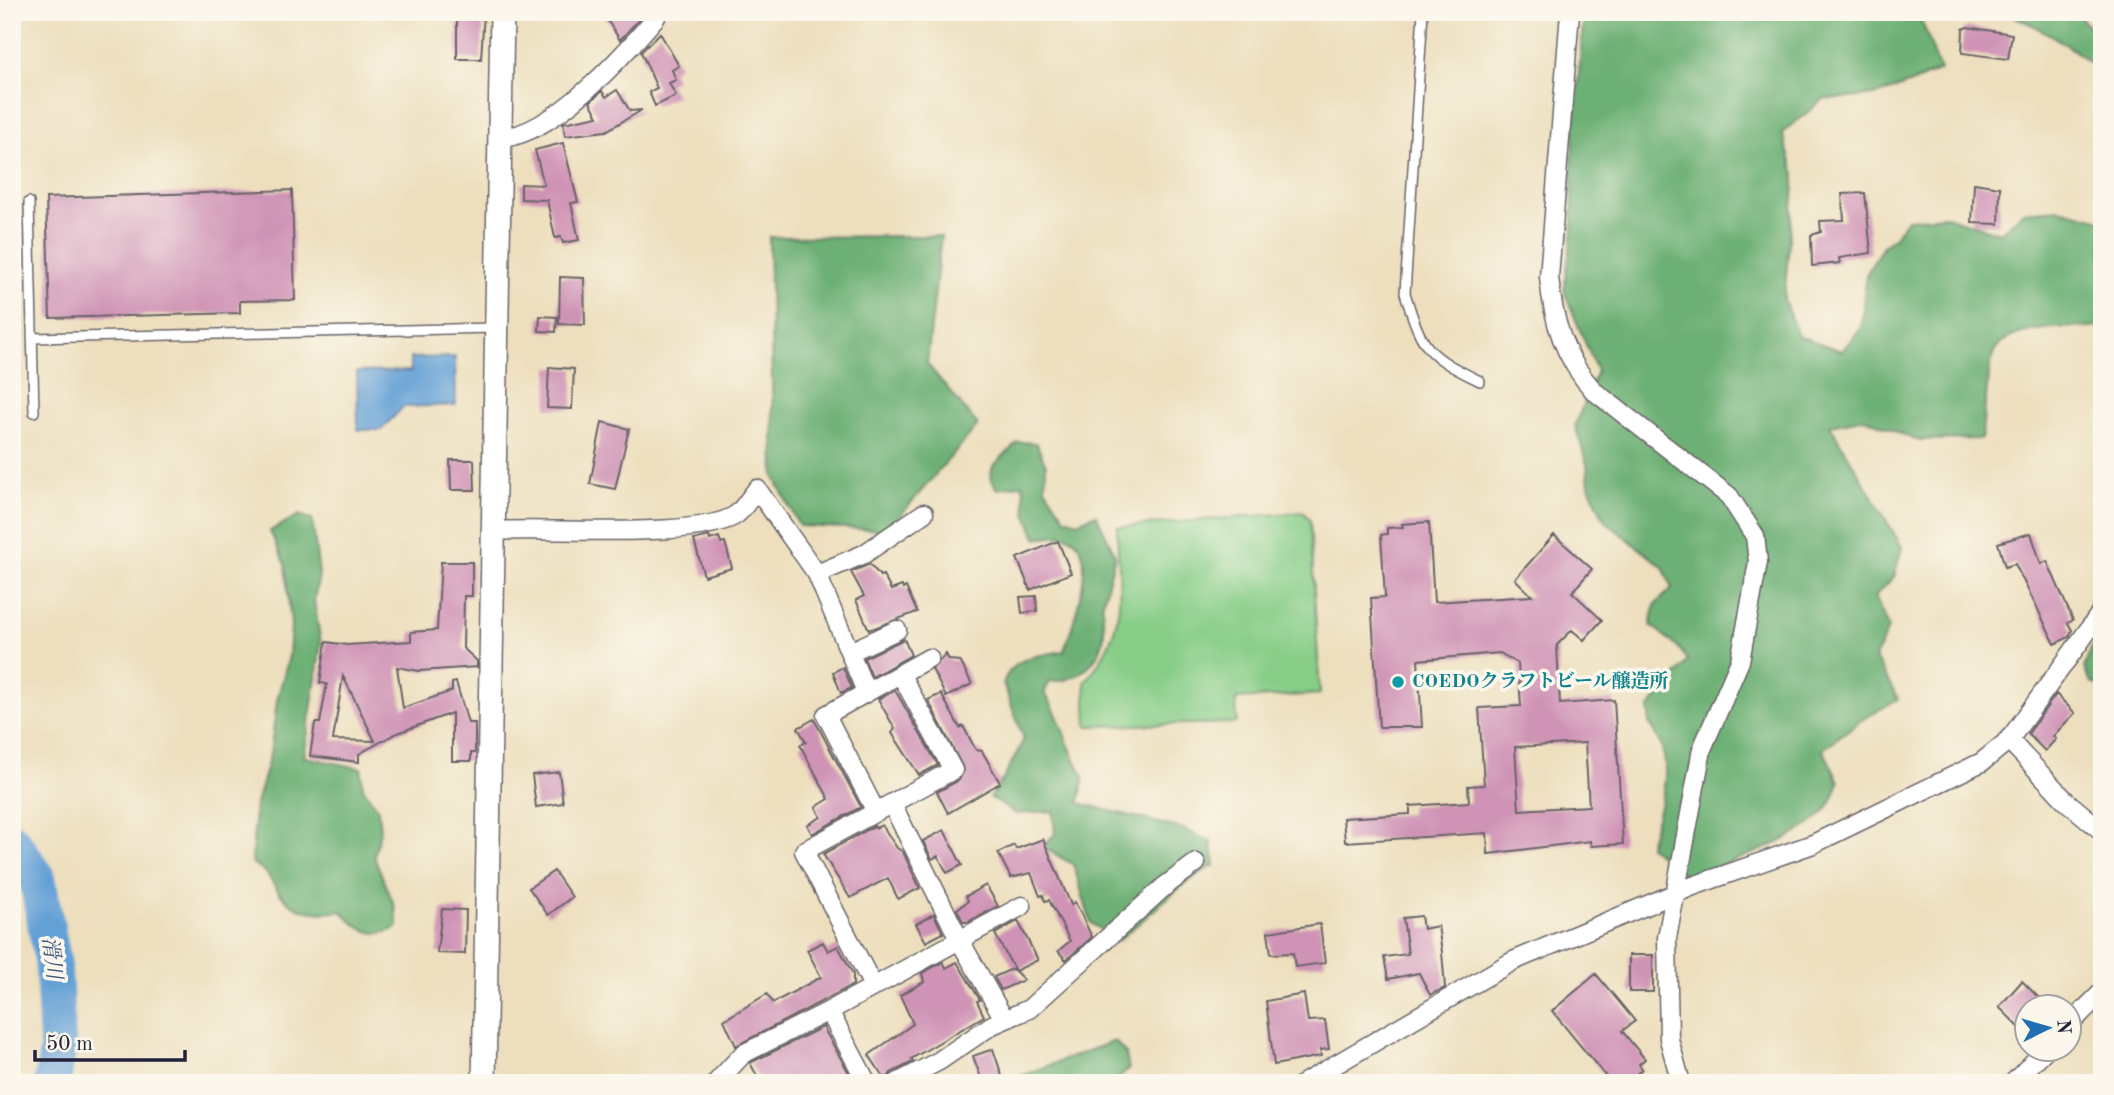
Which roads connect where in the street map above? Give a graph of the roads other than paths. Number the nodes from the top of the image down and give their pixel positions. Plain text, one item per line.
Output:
1 (502, 12) edge
2 (1423, 12) edge
3 (1570, 12) edge
4 (656, 17) dead end
5 (500, 138) junction
6 (29, 202) dead end
7 (497, 328) junction
8 (32, 338) junction
9 (1480, 381) dead end
10 (34, 412) dead end
11 (924, 513) dead end
12 (494, 531) junction
13 (817, 574) junction
14 (2102, 611) edge
15 (897, 630) dead end
16 (850, 652) junction
17 (929, 658) dead end
18 (901, 675) junction
19 (866, 692) junction
20 (2009, 740) junction
21 (884, 808) junction
22 (2102, 831) edge
23 (1196, 863) dead end
24 (1675, 894) junction
25 (1022, 906) dead end
26 (959, 939) junction
27 (873, 986) junction
28 (2102, 992) edge
29 (829, 1011) junction
30 (2082, 1012) edge
31 (1004, 1019) junction
32 (2031, 1064) edge
33 (484, 1083) edge
34 (716, 1083) edge
35 (867, 1083) edge
36 (897, 1083) edge
37 (1304, 1083) edge
38 (1681, 1083) edge
39 (2013, 1083) edge

1 - 5 street
2 - 9 lane
3 - 24 street
4 - 5 street
5 - 7 street
6 - 8 lane
7 - 8 lane
7 - 12 street
8 - 10 lane
11 - 13 street
12 - 13 street
12 - 33 street
13 - 16 street
14 - 20 street
15 - 16 street
16 - 19 street
17 - 18 street
18 - 19 street
18 - 21 street
19 - 21 street
20 - 22 street
20 - 24 street
21 - 26 street
21 - 27 street
23 - 31 street
24 - 37 street
24 - 38 street
25 - 26 street
26 - 27 street
26 - 31 street
27 - 29 street
28 - 30 street
29 - 34 street
29 - 35 street
31 - 36 street
32 - 39 street

